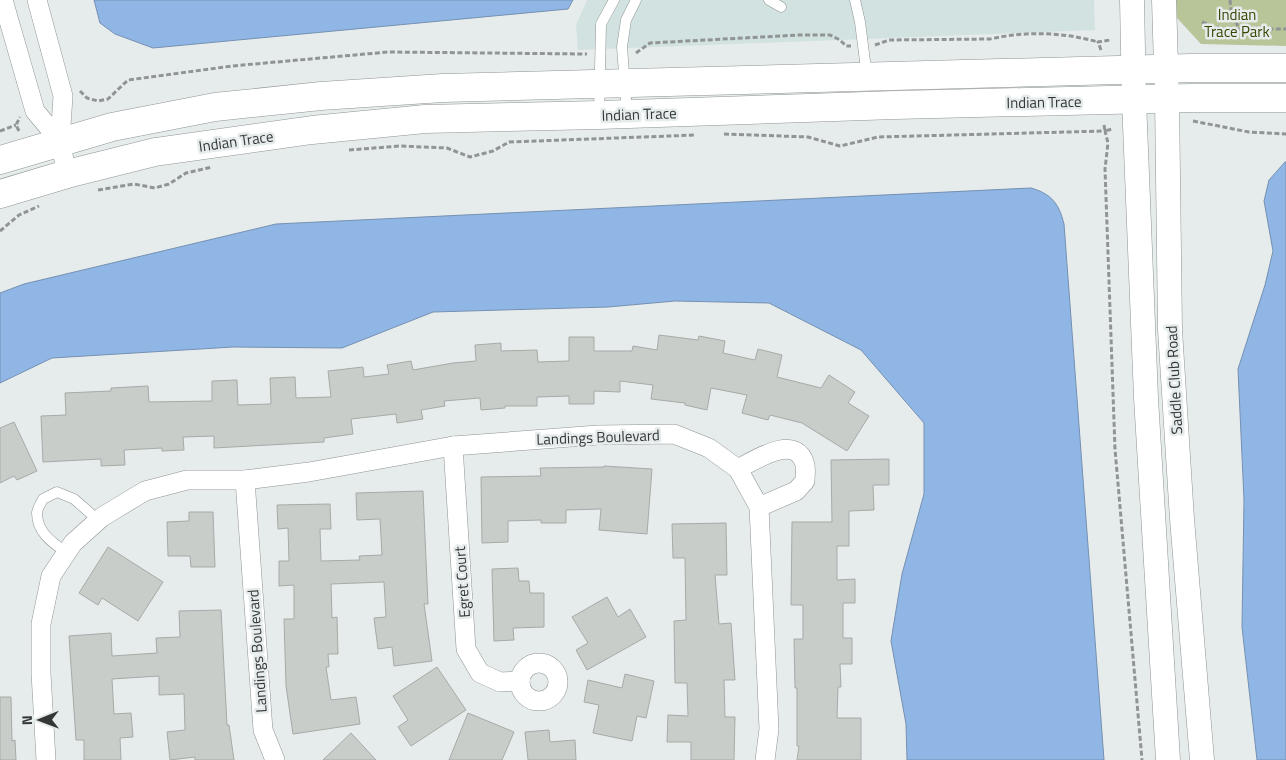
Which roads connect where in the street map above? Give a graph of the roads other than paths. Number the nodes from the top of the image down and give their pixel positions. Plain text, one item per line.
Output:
1 (3, 0) edge
2 (37, 0) edge
3 (614, 0) edge
4 (636, 0) edge
5 (769, 0) edge
6 (855, 0) edge
7 (1132, 0) edge
8 (1164, 0) edge
9 (781, 7) dead end
10 (1286, 68) edge
11 (1166, 69) junction
12 (1134, 70) junction
13 (867, 78) junction
14 (612, 84) junction
15 (1286, 98) edge
16 (1167, 99) junction
17 (1134, 100) junction
18 (627, 114) junction
19 (599, 115) junction
20 (60, 141) junction
21 (0, 160) edge
22 (67, 174) junction
23 (0, 194) edge
24 (453, 446) junction
25 (738, 468) junction
26 (245, 480) junction
27 (759, 507) junction
28 (98, 520) junction
29 (67, 553) junction
30 (520, 681) dead end
31 (46, 760) edge
32 (275, 760) edge
33 (764, 760) edge
34 (1168, 760) edge
35 (1202, 760) edge

1 - 20 street
2 - 20 street
3 - 14 lane
4 - 14 lane
5 - 9 lane
6 - 13 lane
7 - 12 street, Saddle Club Road
8 - 11 street, Saddle Club Road
10 - 11 main road, Indian Trace
11 - 12 main road, Indian Trace
11 - 16 street, Saddle Club Road
12 - 13 main road, Indian Trace
12 - 17 street, Saddle Club Road
13 - 14 main road, Indian Trace
14 - 18 lane
14 - 19 lane
14 - 20 main road, Indian Trace
15 - 16 main road, Indian Trace
16 - 17 main road, Indian Trace
16 - 35 street, Saddle Club Road
17 - 18 main road, Indian Trace
17 - 34 street, Saddle Club Road
18 - 19 main road, Indian Trace
19 - 22 main road, Indian Trace
20 - 21 main road, Indian Trace
20 - 22 street
22 - 23 main road, Indian Trace
24 - 25 street, Landings Boulevard
24 - 26 street, Landings Boulevard
24 - 30 street, Egret Court
25 - 27 street, Landings Boulevard
25 - 27 street
26 - 28 street, Landings Boulevard
26 - 32 street, Landings Boulevard
27 - 33 street, Landings Boulevard
28 - 29 street, Landings Boulevard
28 - 29 lane
29 - 31 street, Landings Boulevard

